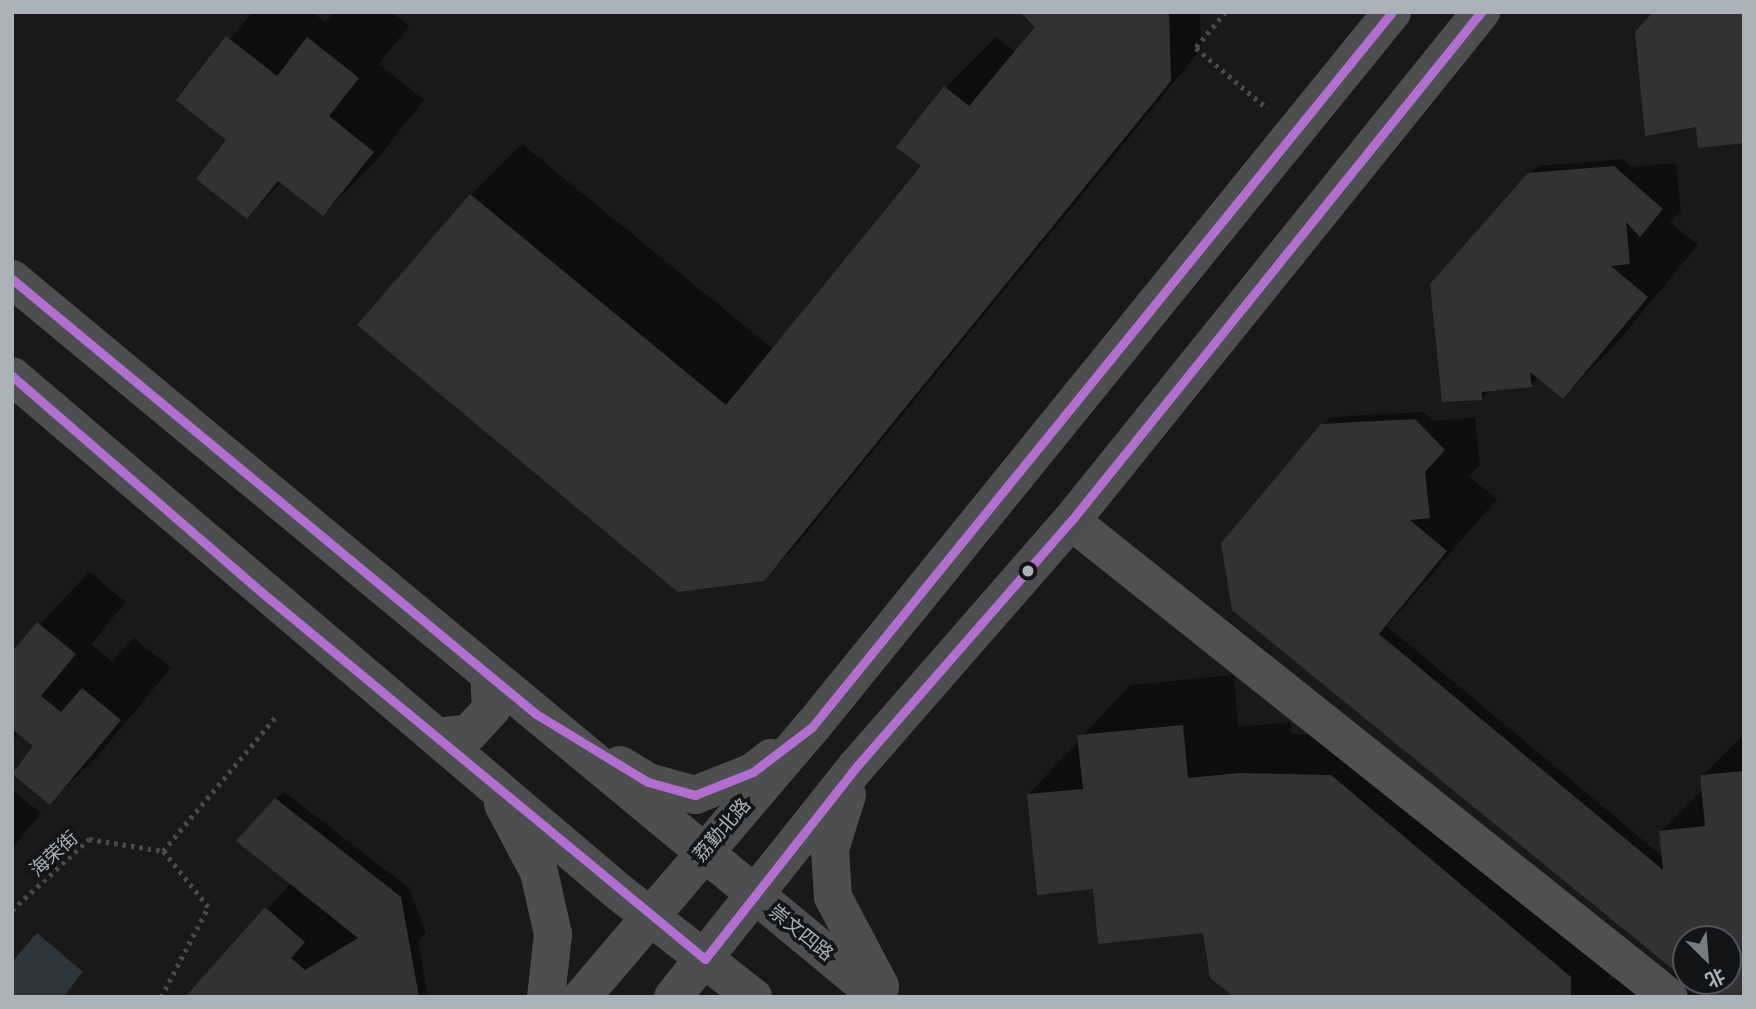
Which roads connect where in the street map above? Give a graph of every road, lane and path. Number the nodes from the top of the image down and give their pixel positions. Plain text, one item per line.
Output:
1 (1226, 12) edge
2 (1392, 12) edge
3 (1481, 12) edge
4 (1269, 109) dead end
5 (12, 279) edge
6 (12, 376) edge
7 (1071, 521) junction
8 (489, 676) junction
9 (277, 715) dead end
10 (537, 715) junction
11 (812, 727) junction
12 (438, 737) junction
13 (857, 766) junction
14 (485, 775) junction
15 (163, 851) junction
16 (703, 852) junction
17 (757, 897) junction
18 (12, 910) edge
19 (649, 916) junction
20 (705, 960) junction
21 (161, 997) edge
22 (546, 997) edge
23 (582, 997) edge
24 (673, 997) edge
25 (752, 997) edge
26 (879, 997) edge
27 (887, 997) edge
28 (1669, 997) edge

1 - 4 path
2 - 11 main road, 荔勤北路
3 - 7 main road
5 - 8 main road, 崇文四路
6 - 12 main road
7 - 13 main road
7 - 28 street
8 - 10 main road, 崇文四路
8 - 12 main road
9 - 15 path
10 - 11 main road
10 - 16 main road, 崇文四路
11 - 16 main road, 荔勤北路
12 - 14 main road
13 - 17 main road
13 - 27 main road
14 - 19 main road
14 - 22 main road
15 - 18 path, 海荣街
15 - 21 path
16 - 17 main road, 崇文四路
16 - 19 main road, 荔勤北路
17 - 20 main road
17 - 26 main road, 崇文四路
19 - 20 main road
19 - 23 main road, 荔勤北路
20 - 24 main road
20 - 25 main road

